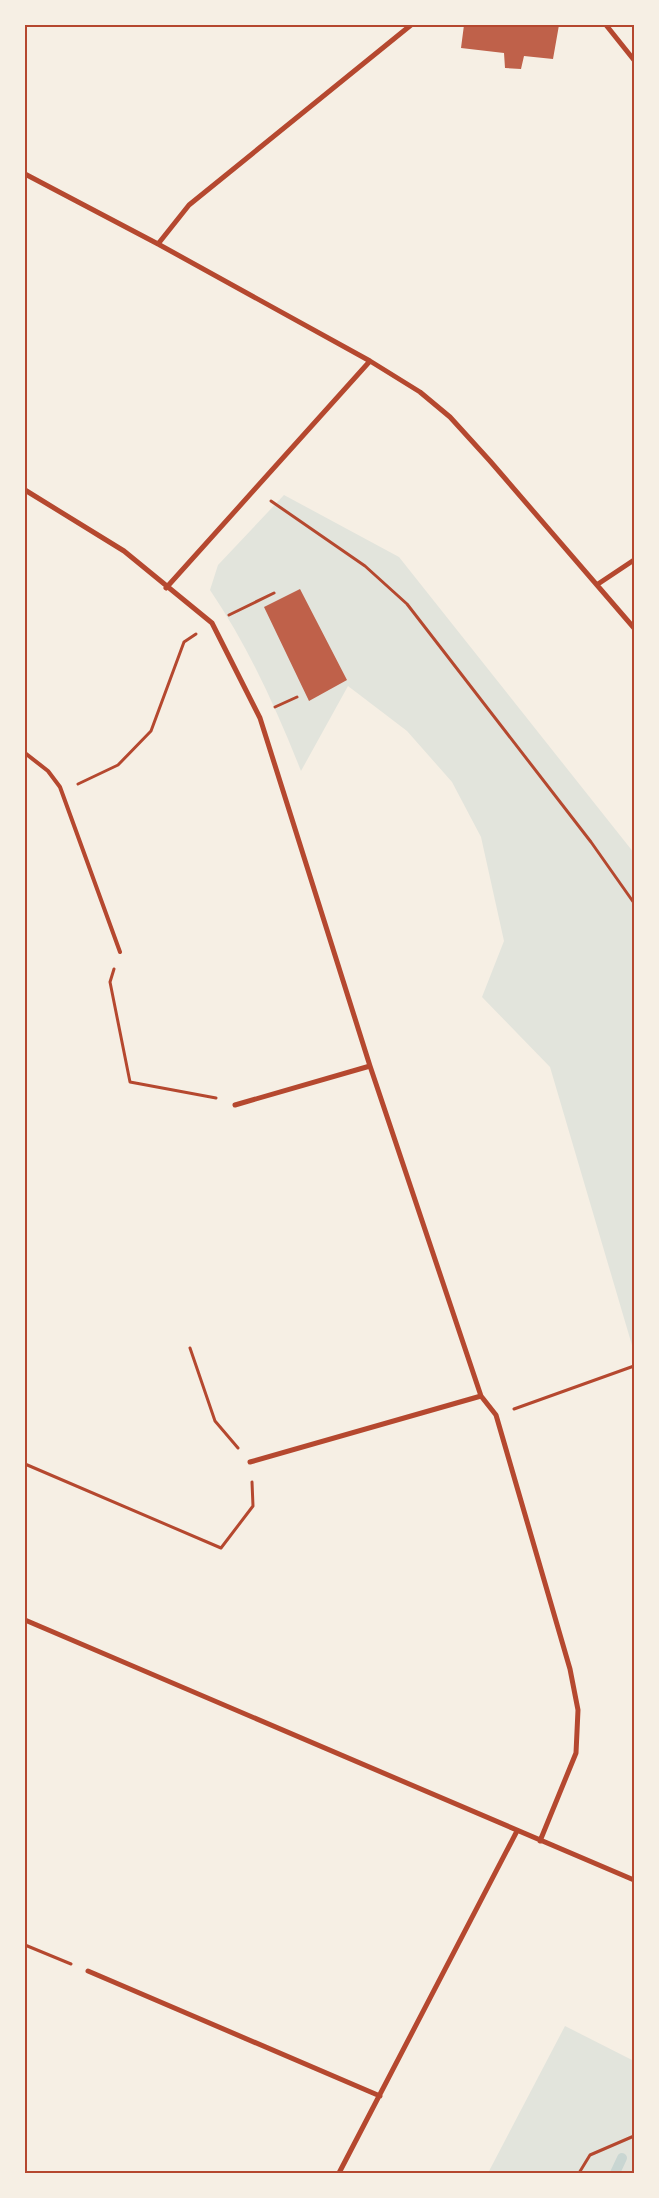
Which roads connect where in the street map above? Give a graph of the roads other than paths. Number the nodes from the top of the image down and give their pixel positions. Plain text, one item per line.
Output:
1 (411, 25) edge
2 (606, 25) edge
3 (634, 60) edge
4 (25, 174) edge
5 (158, 244) junction
6 (370, 361) junction
7 (25, 490) edge
8 (634, 560) edge
9 (598, 584) junction
10 (166, 588) junction
11 (634, 628) edge
12 (25, 753) edge
13 (120, 952) road end
14 (370, 1066) junction
15 (235, 1106) road end
16 (480, 1396) junction
17 (250, 1462) road end
18 (25, 1620) edge
19 (517, 1831) junction
20 (540, 1841) junction
21 (634, 1880) edge
22 (88, 1971) road end
23 (380, 2096) junction
24 (339, 2173) edge

1 - 5 street
2 - 3 street
4 - 5 street
5 - 6 street
6 - 9 street
6 - 10 street
7 - 10 street
8 - 9 street
9 - 11 street
10 - 14 street
12 - 13 lane
14 - 15 street
14 - 16 street
16 - 17 street
16 - 20 street
18 - 19 street
19 - 20 street
19 - 23 street
20 - 21 street
22 - 23 street
23 - 24 street

